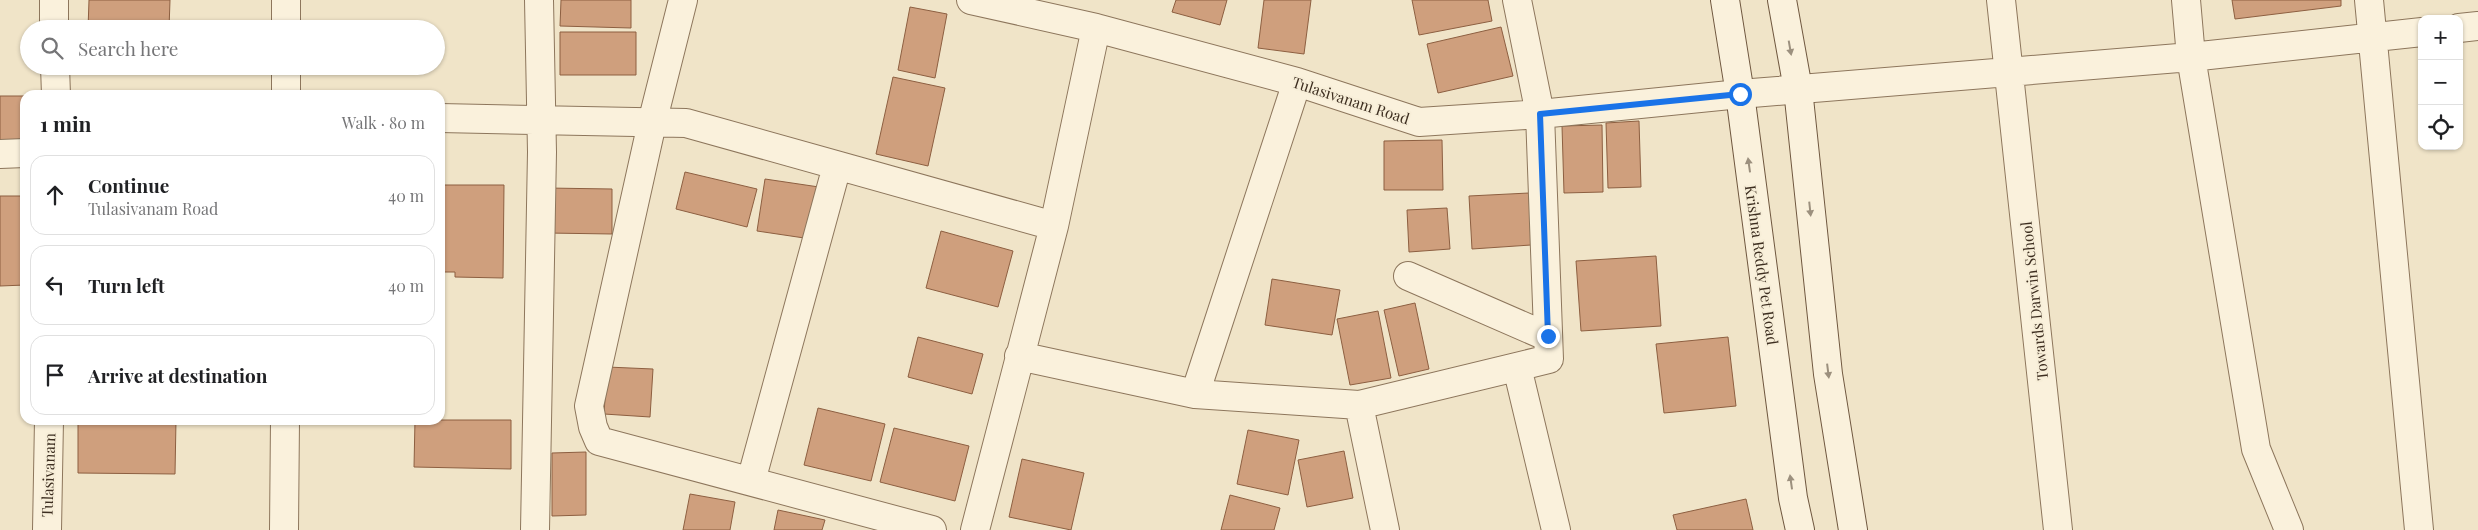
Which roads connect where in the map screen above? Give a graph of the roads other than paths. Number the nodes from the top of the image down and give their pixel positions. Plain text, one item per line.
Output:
1 (54, 0) edge
2 (286, 0) edge
3 (539, 0) edge
4 (683, 0) edge
5 (972, 0) edge
6 (1517, 0) edge
7 (1725, 0) edge
8 (1782, 0) edge
9 (2001, 0) edge
10 (2186, 0) edge
11 (2370, 0) edge
12 (54, 20) edge
13 (286, 20) edge
14 (2478, 26) edge
15 (1096, 28) junction
16 (2463, 28) edge
17 (2418, 32) edge
18 (2372, 38) junction
19 (2191, 57) junction
20 (2010, 71) junction
21 (55, 75) edge
22 (286, 75) edge
23 (1297, 82) junction
24 (56, 90) edge
25 (286, 90) edge
26 (1798, 90) junction
27 (1740, 94) junction
28 (1540, 114) junction
29 (445, 118) edge
30 (542, 120) junction
31 (652, 123) junction
32 (20, 153) edge
33 (0, 154) edge
34 (838, 166) junction
35 (1054, 226) junction
36 (1408, 276) dead end
37 (1548, 336) junction
38 (1019, 356) junction
39 (1517, 367) junction
40 (1194, 394) junction
41 (1359, 405) junction
42 (50, 425) edge
43 (285, 425) edge
44 (751, 481) junction
45 (47, 530) edge
46 (284, 530) edge
47 (535, 530) edge
48 (932, 530) edge
49 (975, 530) edge
50 (1385, 530) edge
51 (1556, 530) edge
52 (1800, 530) edge
53 (1852, 530) edge
54 (2058, 530) edge
55 (2289, 530) edge
56 (2419, 530) edge

1 - 12 street
2 - 13 street
3 - 30 street
4 - 31 street
5 - 15 street, Tulasivanam Road
6 - 28 street
7 - 27 street, Krishna Reddy Pet Road
8 -> 26 street
9 - 20 street, Towards Darwin School
10 - 19 street
11 - 18 street
14 - 16 street
15 - 23 street, Tulasivanam Road
15 - 35 street
17 - 18 street, Tulasivanam Road
18 - 19 street, Tulasivanam Road
18 - 56 street
19 - 20 street, Tulasivanam Road
19 - 55 street
20 - 26 street, Tulasivanam Road
20 - 54 street, Towards Darwin School
21 - 24 street
22 - 25 street
23 - 28 street, Tulasivanam Road
23 - 40 street
26 - 27 street, Tulasivanam Road
26 -> 53 street
27 - 28 street, Tulasivanam Road
52 -> 27 street, Krishna Reddy Pet Road
28 - 37 street
29 - 30 street
30 - 31 street
30 - 47 street
31 - 34 street
31 - 44 street
32 - 33 street
34 - 35 street
34 - 44 street
35 - 38 street
36 - 37 street
37 - 39 street
38 - 40 street
38 - 49 street
39 - 41 street
39 - 51 street
40 - 41 street
41 - 50 street
42 - 45 street, Tulasivanam
43 - 46 street
44 - 48 street

